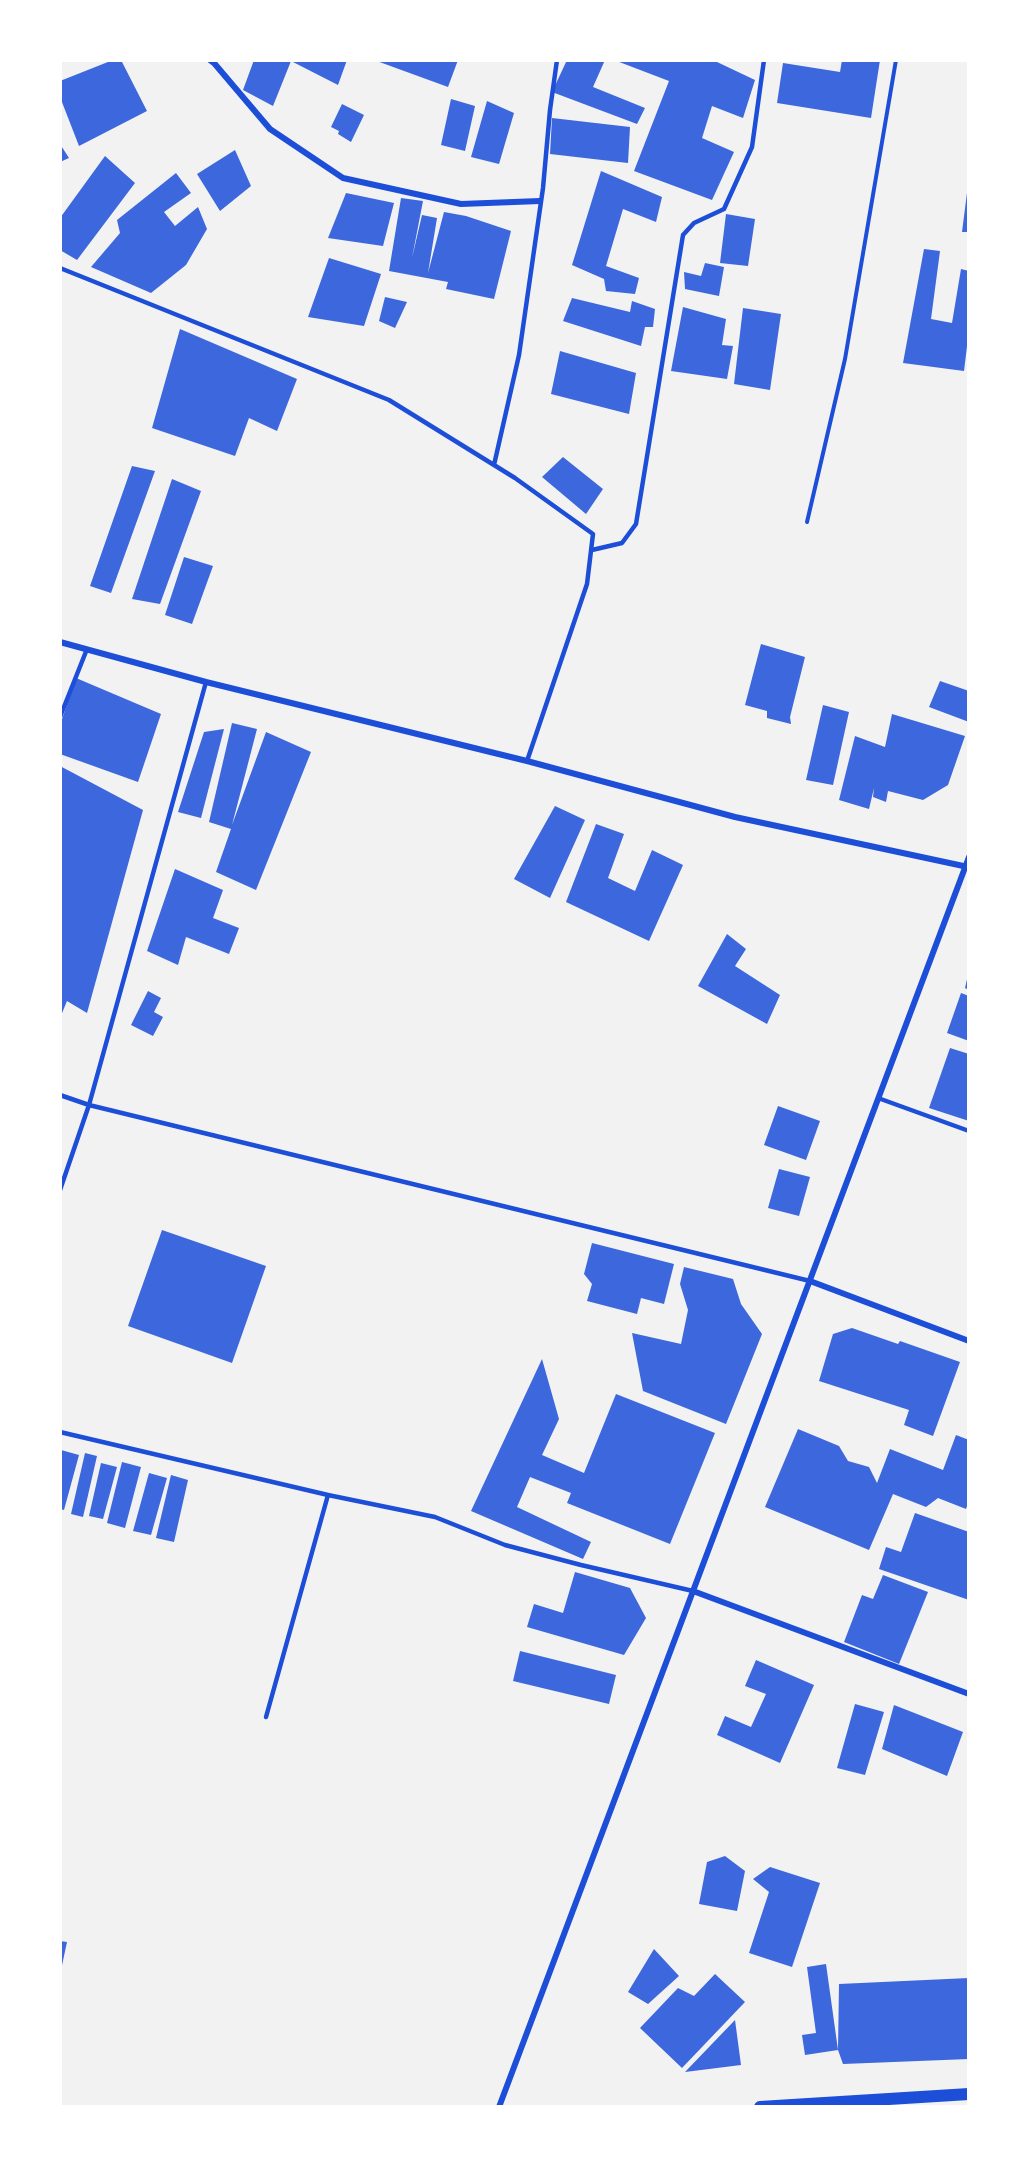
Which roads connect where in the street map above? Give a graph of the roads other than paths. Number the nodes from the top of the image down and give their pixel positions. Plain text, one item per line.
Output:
1 (210, 60) edge
2 (557, 60) edge
3 (764, 60) edge
4 (540, 201) junction
5 (60, 268) edge
6 (494, 465) junction
7 (592, 550) junction
8 (60, 642) edge
9 (87, 649) junction
10 (206, 682) junction
11 (60, 717) edge
12 (527, 761) junction
13 (969, 857) edge
14 (967, 867) edge
15 (60, 1095) edge
16 (878, 1098) junction
17 (89, 1105) junction
18 (969, 1131) edge
19 (60, 1190) edge
20 (810, 1281) junction
21 (969, 1341) edge
22 (60, 1432) edge
23 (328, 1495) junction
24 (693, 1592) junction
25 (969, 1694) edge
26 (266, 1717) dead end
27 (969, 2094) edge
28 (499, 2107) edge
29 (760, 2107) edge

1 - 4 street
2 - 4 lane
3 - 7 lane
4 - 6 lane
5 - 6 lane
6 - 7 lane
7 - 12 lane
8 - 9 street
9 - 10 street
9 - 11 lane
10 - 12 street
10 - 17 lane
12 - 14 street
13 - 14 street
14 - 16 street
15 - 17 lane
16 - 18 lane
16 - 20 street
17 - 19 lane
17 - 20 lane
20 - 21 street
20 - 24 street
22 - 23 lane
23 - 24 lane
23 - 26 lane
24 - 25 street
24 - 28 street
27 - 29 main road

